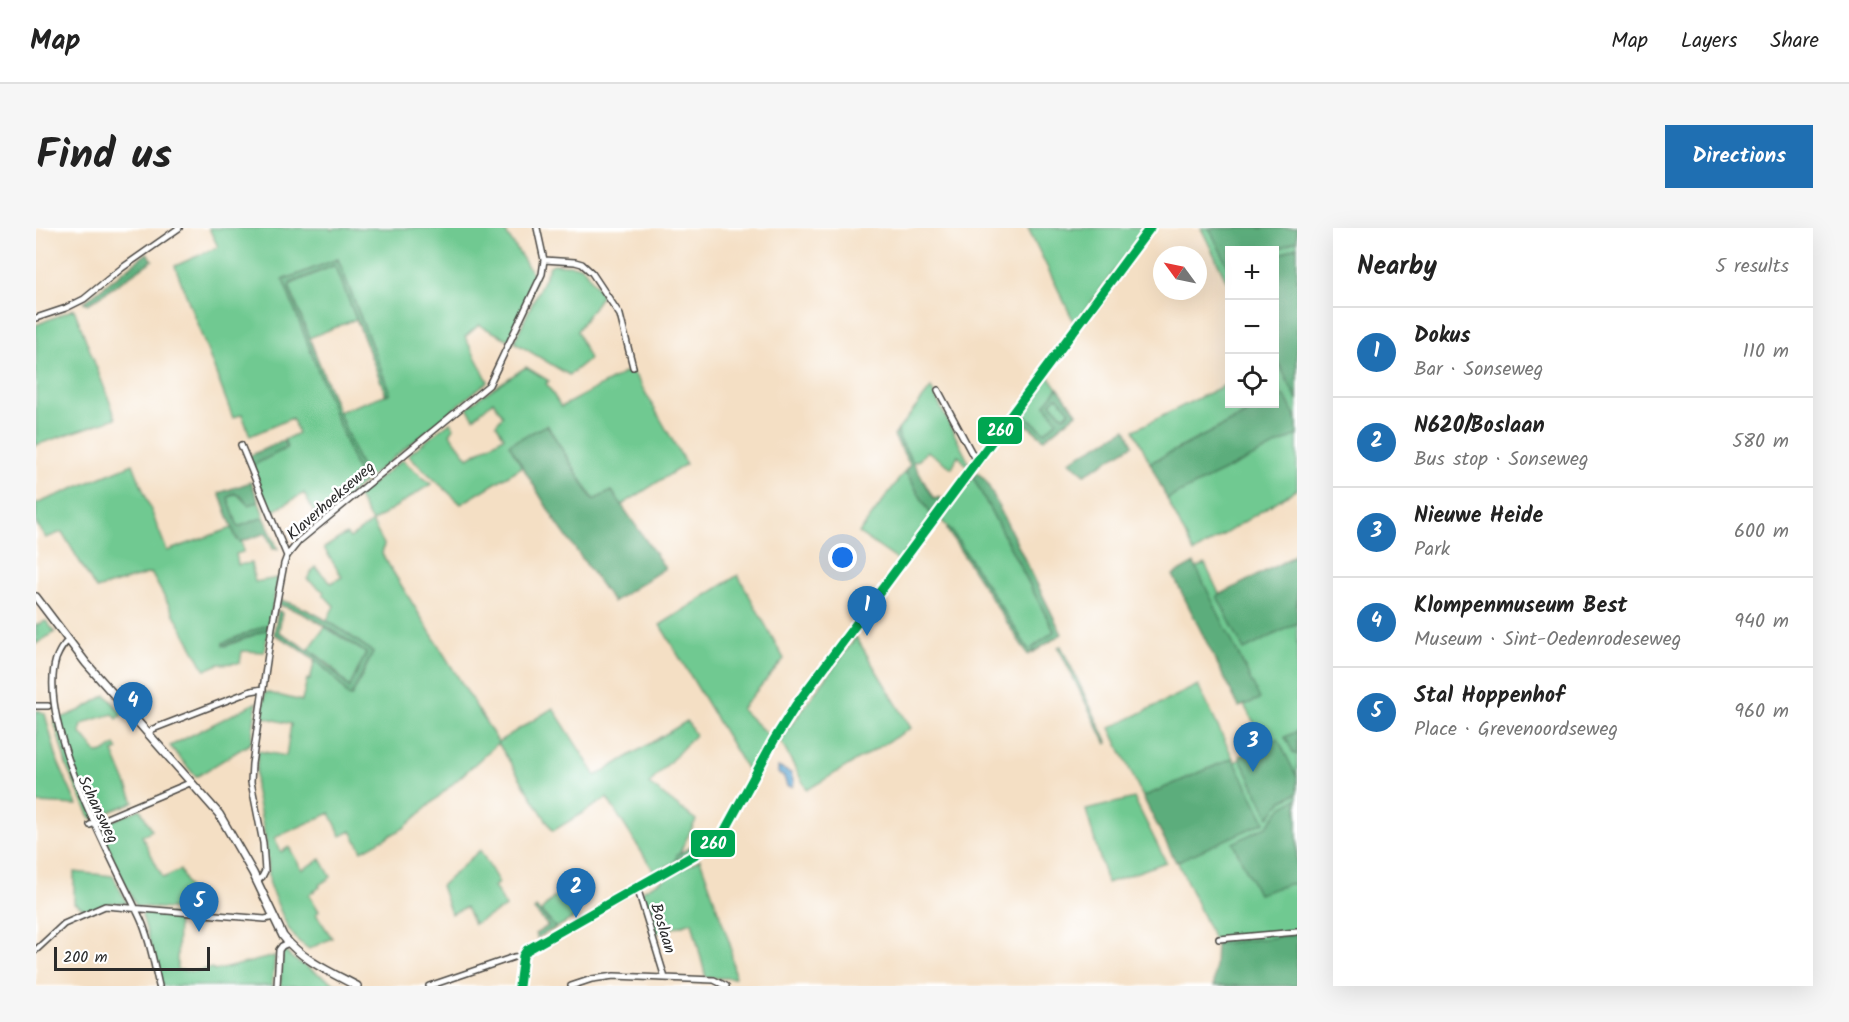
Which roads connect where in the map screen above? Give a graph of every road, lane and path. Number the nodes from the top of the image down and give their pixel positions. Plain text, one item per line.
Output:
1 (179, 228) edge
2 (537, 228) edge
3 (1150, 228) edge
4 (544, 260) junction
5 (36, 318) edge
6 (633, 367) dead end
7 (938, 390) dead end
8 (241, 445) dead end
9 (977, 463) junction
10 (287, 556) junction
11 (36, 597) edge
12 (69, 640) junction
13 (263, 689) junction
14 (36, 706) edge
15 (48, 706) junction
16 (148, 733) junction
17 (192, 782) junction
18 (90, 825) junction
19 (257, 880) junction
20 (637, 887) junction
21 (135, 908) junction
22 (274, 917) junction
23 (1297, 932) edge
24 (1219, 939) dead end
25 (289, 943) junction
26 (36, 950) edge
27 (523, 956) junction
28 (665, 978) junction
29 (159, 986) edge
30 (277, 986) edge
31 (357, 986) edge
32 (429, 986) edge
33 (519, 986) edge
34 (571, 986) edge
35 (726, 986) edge

1 - 5 street
2 - 4 street, Klaverhoekseweg
3 - 9 main road
4 - 6 street
4 - 10 street, Klaverhoekseweg
7 - 9 street
8 - 10 street
9 - 20 main road
10 - 13 street, Klaverhoekseweg
11 - 12 street
12 - 15 street, Schansweg
12 - 16 street
13 - 16 street
13 - 19 street, Klaverhoekseweg
14 - 15 street
15 - 18 street, Schansweg
16 - 17 street
17 - 18 street
17 - 19 street
18 - 21 street, Schansweg
19 - 22 street
20 - 27 main road
20 - 28 street, Boslaan
21 - 22 street
21 - 26 street
21 - 29 street, Schansweg
22 - 25 street
23 - 24 street
25 - 30 street
25 - 31 street
27 - 32 street
27 - 33 main road
28 - 34 street, Boslaan
28 - 35 street, Boslaan

